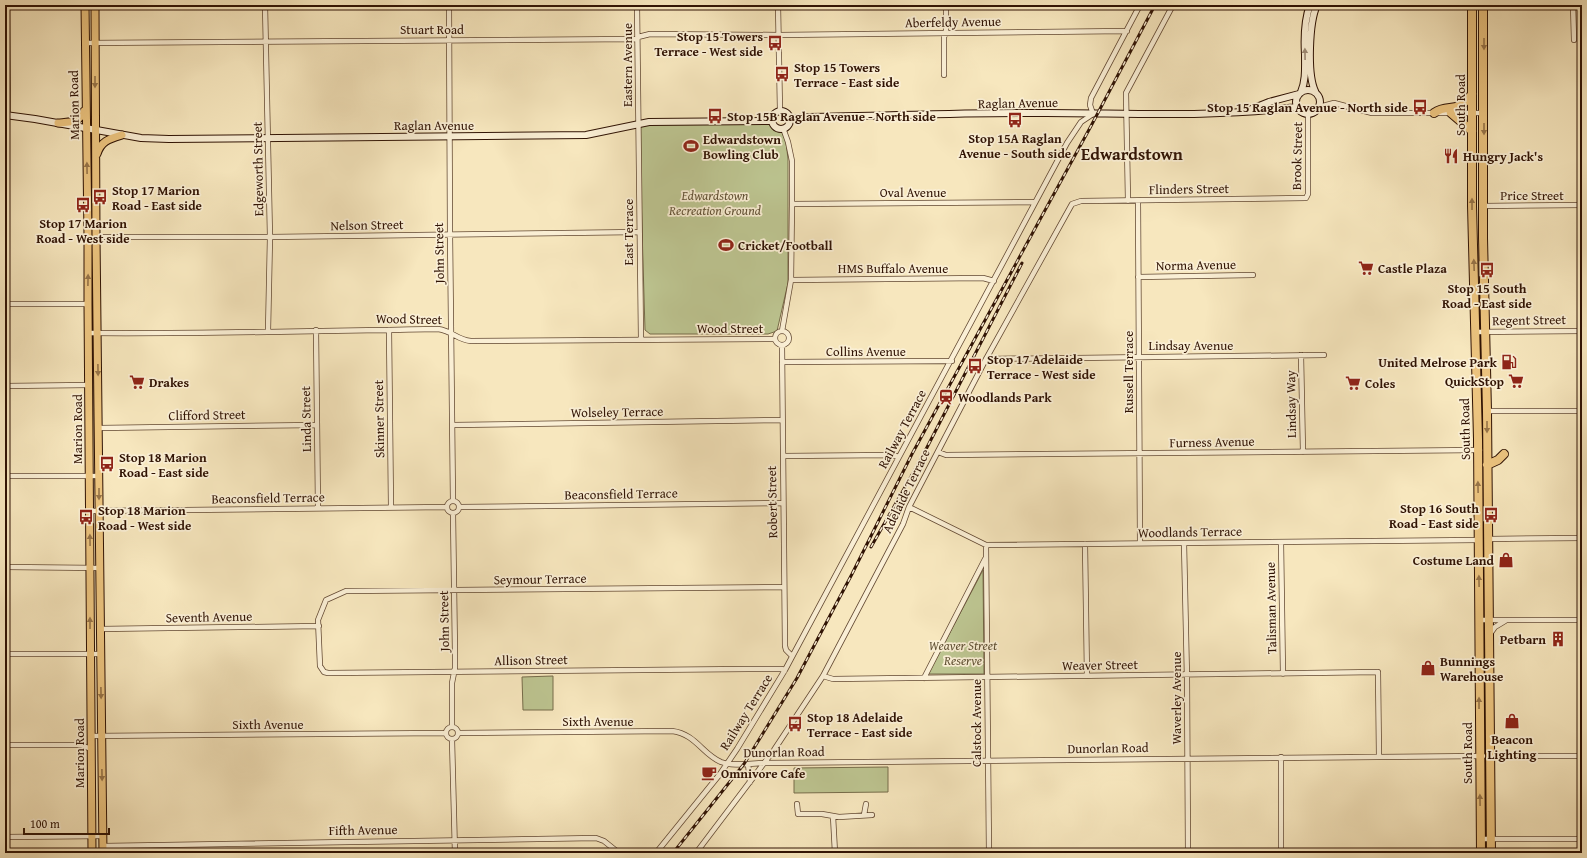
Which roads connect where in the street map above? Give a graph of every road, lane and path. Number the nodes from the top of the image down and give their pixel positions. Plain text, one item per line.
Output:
1 (7, 5) edge
2 (85, 5) edge
3 (95, 5) edge
4 (265, 5) edge
5 (449, 5) edge
6 (637, 5) edge
7 (778, 5) edge
8 (946, 5) edge
9 (1140, 5) edge
10 (1309, 5) edge
11 (1472, 5) edge
12 (1483, 5) edge
13 (1573, 5) edge
14 (1172, 6) edge
15 (1317, 6) edge
16 (1127, 31) junction
17 (946, 33) junction
18 (779, 36) junction
19 (638, 37) junction
20 (449, 40) junction
21 (1574, 40) dead end
22 (266, 41) junction
23 (85, 43) junction
24 (95, 43) junction
25 (944, 75) dead end
26 (1315, 92) junction
27 (1300, 93) junction
28 (1472, 94) junction
29 (86, 106) junction
30 (1297, 107) junction
31 (1319, 107) junction
32 (780, 111) junction
33 (1246, 112) junction
34 (1434, 113) junction
35 (1451, 113) junction
36 (1472, 113) junction
37 (1484, 113) junction
38 (1093, 114) junction
39 (1308, 114) junction
40 (6, 115) edge
41 (1126, 115) junction
42 (790, 119) junction
43 (772, 121) junction
44 (58, 123) junction
45 (638, 124) junction
46 (86, 128) junction
47 (783, 128) junction
48 (96, 130) junction
49 (1472, 130) junction
50 (122, 135) junction
51 (450, 136) junction
52 (268, 138) junction
53 (96, 160) junction
54 (1306, 198) joint
55 (1128, 201) junction
56 (1138, 201) junction
57 (1035, 202) junction
58 (792, 204) junction
59 (1072, 204) joint
60 (1483, 206) junction
61 (1582, 206) edge
62 (639, 232) junction
63 (450, 234) junction
64 (96, 237) junction
65 (270, 237) junction
66 (1254, 275) dead end
67 (1138, 277) junction
68 (791, 280) junction
69 (994, 281) junction
70 (5, 304) edge
71 (88, 304) junction
72 (316, 330) junction
73 (389, 330) junction
74 (782, 331) junction
75 (1582, 331) edge
76 (268, 332) junction
77 (451, 332) junction
78 (1476, 332) junction
79 (1486, 332) junction
80 (88, 333) junction
81 (97, 333) junction
82 (641, 339) junction
83 (775, 339) junction
84 (782, 346) junction
85 (1301, 355) junction
86 (1324, 355) dead end
87 (1139, 356) junction
88 (986, 359) junction
89 (952, 361) junction
90 (782, 362) junction
91 (89, 385) junction
92 (5, 386) edge
93 (1487, 411) junction
94 (1582, 411) edge
95 (89, 418) junction
96 (782, 420) junction
97 (317, 425) junction
98 (453, 425) junction
99 (99, 428) junction
100 (1477, 450) junction
101 (1487, 450) junction
102 (938, 452) junction
103 (1303, 452) junction
104 (1139, 453) junction
105 (1504, 454) dead end
106 (783, 456) junction
107 (900, 457) junction
108 (1487, 465) junction
109 (6, 476) edge
110 (99, 476) junction
111 (89, 477) junction
112 (453, 501) junction
113 (783, 503) junction
114 (391, 507) junction
115 (447, 507) junction
116 (460, 507) junction
117 (910, 507) junction
118 (318, 508) junction
119 (89, 512) junction
120 (100, 512) junction
121 (453, 514) junction
122 (1582, 538) edge
123 (1488, 539) junction
124 (1479, 540) junction
125 (1281, 542) junction
126 (1140, 543) junction
127 (1184, 543) junction
128 (1085, 544) junction
129 (986, 545) junction
130 (986, 558) junction
131 (6, 567) edge
132 (90, 568) junction
133 (100, 568) junction
134 (784, 587) junction
135 (454, 590) junction
136 (1484, 620) junction
137 (1506, 620) junction
138 (1582, 620) edge
139 (319, 626) junction
140 (100, 629) junction
141 (1488, 636) junction
142 (5, 654) edge
143 (91, 654) junction
144 (101, 654) junction
145 (792, 656) junction
146 (785, 670) junction
147 (454, 672) junction
148 (1283, 674) junction
149 (1187, 675) junction
150 (823, 676) junction
151 (1087, 676) junction
152 (987, 677) junction
153 (924, 678) junction
154 (452, 727) junction
155 (446, 733) junction
156 (459, 733) junction
157 (91, 736) junction
158 (102, 736) junction
159 (452, 740) junction
160 (5, 745) edge
161 (91, 749) junction
162 (1479, 756) junction
163 (1490, 756) junction
164 (1500, 756) dead end
165 (1582, 756) edge
166 (1280, 757) junction
167 (1379, 757) junction
168 (1187, 758) junction
169 (988, 760) junction
170 (764, 763) junction
171 (727, 764) junction
172 (748, 764) junction
173 (750, 782) junction
174 (797, 804) dead end
175 (866, 804) dead end
176 (864, 815) junction
177 (872, 815) dead end
178 (832, 816) junction
179 (92, 836) junction
180 (103, 836) junction
181 (5, 837) edge
182 (1481, 839) junction
183 (1491, 839) junction
184 (1582, 839) edge
185 (455, 840) junction
186 (103, 849) edge
187 (92, 853) edge
188 (455, 853) edge
189 (619, 853) edge
190 (656, 853) edge
191 (697, 853) edge
192 (835, 853) edge
193 (989, 853) edge
194 (1188, 853) edge
195 (1281, 853) edge
196 (1481, 853) edge
197 (1491, 853) edge

1 - 40 street
2 - 23 main road, Marion Road
3 - 24 main road, Marion Road
4 - 22 street, Edgeworth Street
5 - 20 street, John Street
6 - 19 street, Eastern Avenue
7 - 18 street
8 - 17 street
9 - 16 street
10 - 14 street
10 - 15 street
27 -> 10 street
11 - 28 highway, South Road
12 -> 37 highway, South Road
13 - 21 street
14 - 41 street
15 - 26 street
16 - 17 street, Aberfeldy Avenue
16 - 38 street
17 - 18 street, Aberfeldy Avenue
17 - 25 street
18 - 19 street, Stuart Road
18 - 32 street
19 - 20 street, Stuart Road
19 - 45 street, Eastern Avenue
20 - 22 street, Stuart Road
20 - 51 street, John Street
22 - 24 street, Stuart Road
22 - 52 street, Edgeworth Street
23 - 24 street, Stuart Road
23 - 29 main road, Marion Road
24 -> 48 main road, Marion Road
26 - 27 street
26 - 31 street
27 - 30 street
27 - 33 street, Raglan Avenue
28 - 34 highway
28 - 36 highway, South Road
29 - 44 main road
29 - 46 main road, Marion Road
30 - 33 street, Raglan Avenue
30 - 39 street
31 - 34 street
31 - 39 street
32 - 42 street
32 - 43 street
33 - 41 street, Raglan Avenue
34 - 35 street
35 - 36 street
35 - 49 highway
36 - 37 street
36 - 49 highway, South Road
37 -> 60 highway, South Road
38 - 41 street, Raglan Avenue
38 - 42 street, Raglan Avenue
38 - 57 street, Railway Terrace
39 - 54 street, Brook Street
40 - 44 street, Raglan Avenue
41 - 55 street
42 - 47 street
43 - 45 street, Raglan Avenue
43 - 47 street
44 - 46 street, Raglan Avenue
45 - 51 street, Raglan Avenue
45 - 62 street, East Terrace
46 - 48 street, Raglan Avenue
71 -> 46 main road, Marion Road
47 - 58 street
48 - 50 street, Raglan Avenue
48 - 53 main road, Marion Road
78 -> 49 highway, South Road
50 - 52 street, Raglan Avenue
50 - 53 main road
51 - 52 street, Raglan Avenue
51 - 63 street, John Street
52 - 65 street, Edgeworth Street
53 - 64 main road, Marion Road
54 - 56 street, Flinders Street
55 - 56 street, Flinders Street
55 - 59 street, Flinders Street
56 - 67 street, Russell Terrace
57 - 58 street, Oval Avenue
57 - 69 street, Railway Terrace
58 - 68 street
59 - 88 street, Adelaide Terrace
60 - 61 street, Price Street
60 - 79 highway, South Road
62 - 63 street, Nelson Street
62 - 82 street, East Terrace
63 - 65 street, Nelson Street
63 - 77 street, John Street
64 - 65 street, Nelson Street
64 - 81 main road, Marion Road
65 - 76 street, Edgeworth Street
66 - 67 street, Norma Avenue
67 - 87 street, Russell Terrace
68 - 69 street, HMS Buffalo Avenue
68 - 74 street
69 - 89 street, Railway Terrace
70 - 71 street
71 - 80 main road, Marion Road
72 - 73 street, Wood Street
72 - 76 street, Wood Street
72 - 97 street, Linda Street
73 - 77 street, Wood Street
73 - 114 street, Skinner Street
74 - 83 street
74 - 84 street
75 - 79 street, Regent Street
76 - 81 street, Wood Street
77 - 82 street, Wood Street
77 - 98 street, John Street
78 - 79 street, Regent Street
78 - 100 highway, South Road
79 - 93 highway, South Road
80 - 81 street, Wood Street
80 - 91 main road, Marion Road
81 -> 99 main road, Marion Road
82 - 83 street, Wood Street
83 - 84 street
84 - 90 street, Robert Street
85 - 86 street, Lindsay Avenue
85 - 87 street, Lindsay Avenue
85 - 103 street, Lindsay Way
87 - 88 street, Lindsay Avenue
87 - 104 street, Russell Terrace
88 - 102 street, Adelaide Terrace
89 - 90 street, Collins Avenue
89 - 107 street, Railway Terrace
90 - 96 street, Robert Street
91 - 92 street
91 - 95 main road, Marion Road
92 - 109 street
93 - 94 street
93 -> 101 highway, South Road
95 - 99 main road
95 - 111 main road, Marion Road
96 - 98 street, Wolseley Terrace
96 - 106 street, Robert Street
97 - 99 street, Clifford Street
97 - 118 street, Linda Street
98 - 112 street, John Street
99 - 110 main road, Marion Road
100 - 101 street, Furness Avenue
100 - 103 street, Furness Avenue
124 -> 100 highway, South Road
101 - 108 highway, South Road
102 - 104 street, Furness Avenue
102 - 117 street, Adelaide Terrace
103 - 104 street, Furness Avenue
104 - 126 street, Russell Terrace
105 - 108 highway
106 - 107 street
106 - 113 street, Robert Street
107 - 145 street, Railway Terrace
108 - 123 highway, South Road
109 - 111 street
109 - 131 street
110 - 111 street
110 -> 120 main road, Marion Road
111 - 119 main road, Marion Road
112 - 115 street
112 - 116 street
113 - 116 street, Beaconsfield Terrace
113 - 134 street, Robert Street
114 - 115 street, Beaconsfield Terrace
114 - 118 street, Beaconsfield Terrace
115 - 121 street
116 - 121 street
117 - 129 street, Woodlands Terrace
117 - 150 street, Adelaide Terrace
118 - 120 street, Beaconsfield Terrace
119 - 120 street, Beaconsfield Terrace
132 -> 119 main road, Marion Road
120 - 133 main road, Marion Road
121 - 135 street, John Street
122 - 123 street
123 - 136 highway, South Road
124 - 125 street, Woodlands Terrace
136 -> 124 highway, South Road
125 - 127 street, Woodlands Terrace
125 - 148 street, Talisman Avenue
126 - 127 street, Woodlands Terrace
126 - 128 street, Woodlands Terrace
127 - 149 street, Waverley Avenue
128 - 129 street, Woodlands Terrace
128 - 151 street
129 - 130 street, Calstock Avenue
130 - 152 street, Calstock Avenue
130 - 153 street
131 - 132 street
132 - 133 street
143 -> 132 main road, Marion Road
133 - 140 main road, Marion Road
134 - 135 street, Seymour Terrace
134 - 145 street, Robert Street
135 - 139 street, Seymour Terrace
135 - 147 street, John Street
136 - 137 street
136 - 141 highway, South Road
162 -> 136 highway, South Road
137 - 138 street
137 - 141 street
139 - 140 street, Seventh Avenue
139 - 147 street, Allison Street
140 - 144 main road, Marion Road
141 - 163 highway, South Road
142 - 143 street
143 - 144 street
143 - 157 main road, Marion Road
144 -> 158 main road, Marion Road
145 - 146 street, Railway Terrace
146 - 147 street, Allison Street
146 - 171 street, Railway Terrace
147 - 154 street, John Street
148 - 149 street, Weaver Street
148 - 167 street, Weaver Street
149 - 151 street, Weaver Street
149 - 168 street, Waverley Avenue
150 - 153 street, Weaver Street
150 - 170 street, Adelaide Terrace
151 - 152 street, Weaver Street
152 - 153 street, Weaver Street
152 - 169 street, Calstock Avenue
154 - 155 street
154 - 156 street
155 - 158 street, Sixth Avenue
155 - 159 street
156 - 159 street
156 - 171 street, Sixth Avenue
157 - 158 street, Sixth Avenue
157 - 161 main road, Marion Road
158 -> 180 main road, Marion Road
159 - 185 street
160 - 161 street
161 - 179 main road, Marion Road
162 - 163 street, Dunorlan Road
162 - 167 street, Dunorlan Road
182 -> 162 highway, South Road
163 - 183 highway, South Road
164 - 165 street
166 - 167 street, Dunorlan Road
166 - 168 street, Dunorlan Road
166 - 195 street
168 - 169 street, Dunorlan Road
168 - 194 street, Waverley Avenue
169 - 170 street, Dunorlan Road
169 - 193 street, Calstock Avenue
170 - 172 street, Dunorlan Road
170 - 173 street, Adelaide Terrace
171 - 172 street, Dunorlan Road
171 - 190 street, Railway Terrace
172 - 173 street
173 - 191 street, Adelaide Terrace
174 - 178 street
175 - 176 street
176 - 177 street
176 - 178 street
178 - 192 street
179 - 180 street
179 - 181 street
179 - 187 main road, Marion Road
180 - 186 main road, Marion Road
182 - 183 street
182 - 196 highway, South Road
183 - 184 street
183 - 197 highway, South Road
185 - 186 street, Fifth Avenue
185 - 188 street
185 - 189 street, Fifth Avenue

